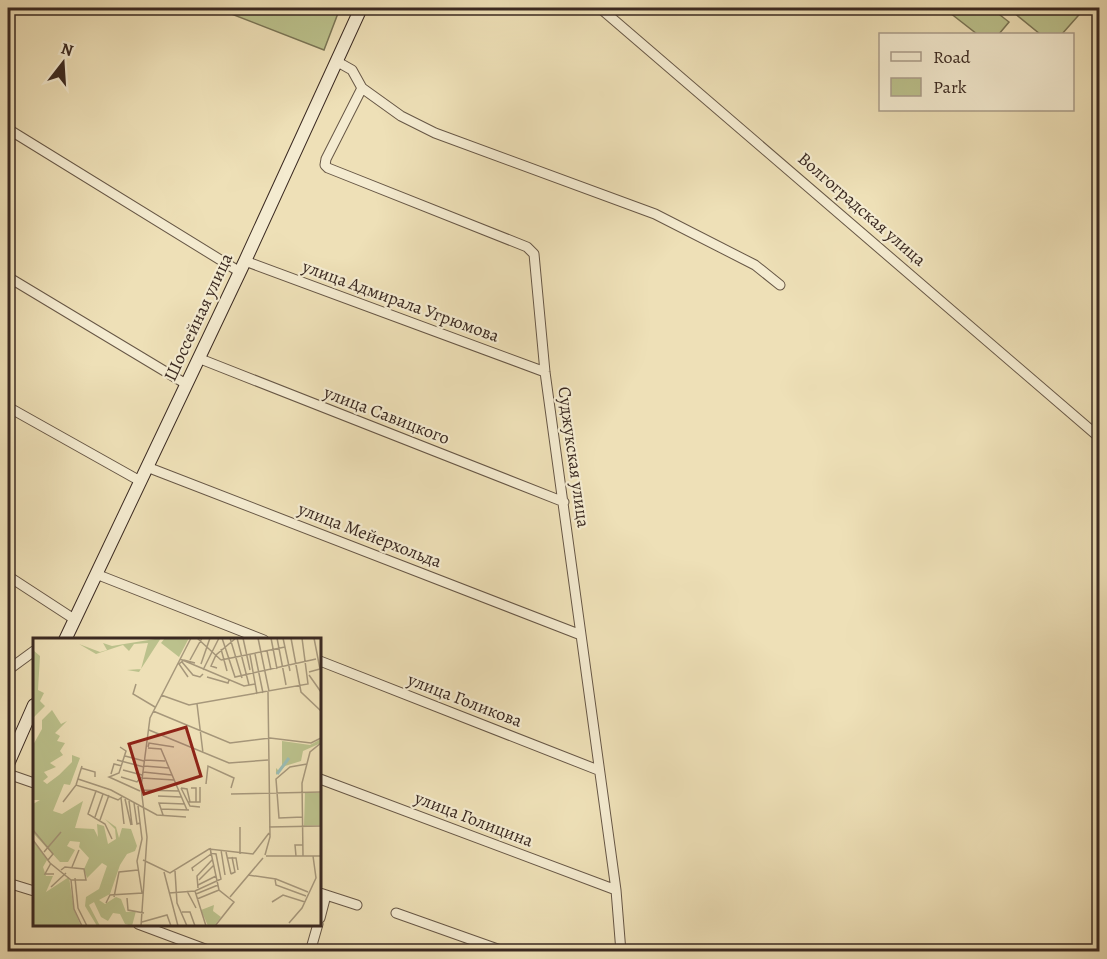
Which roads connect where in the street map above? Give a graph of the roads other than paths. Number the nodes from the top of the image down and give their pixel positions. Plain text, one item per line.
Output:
1 (361, 8) edge
2 (600, 8) edge
3 (336, 61) junction
4 (362, 88) junction
5 (8, 129) edge
6 (242, 267) junction
7 (8, 277) edge
8 (780, 285) dead end
9 (198, 358) junction
10 (545, 372) junction
11 (186, 384) junction
12 (8, 407) edge
13 (1100, 438) edge
14 (147, 467) junction
15 (140, 481) junction
16 (564, 502) junction
17 (96, 574) junction
18 (8, 576) edge
19 (74, 619) junction
20 (581, 635) junction
21 (65, 638) edge
22 (261, 638) edge
23 (33, 652) edge
24 (321, 661) edge
25 (8, 670) edge
26 (33, 707) edge
27 (8, 764) edge
28 (598, 770) junction
29 (8, 774) edge
30 (321, 779) edge
31 (33, 783) edge
32 (8, 883) edge
33 (616, 890) junction
34 (33, 891) edge
35 (323, 894) edge
36 (357, 905) dead end
37 (321, 910) edge
38 (396, 913) dead end
39 (144, 926) edge
40 (317, 926) edge
41 (213, 951) edge
42 (310, 951) edge
43 (506, 951) edge
44 (621, 951) edge

1 - 3 street, Шоссейная улица
2 - 13 street, Волгоградская улица
3 - 4 street
3 - 6 street, Шоссейная улица
4 - 8 street
4 - 10 street, Суджукская улица
5 - 6 street, улица Адмирала Угрюмова
6 - 9 street, Шоссейная улица
6 - 10 street, улица Адмирала Угрюмова
7 - 11 street
9 - 11 street, Шоссейная улица
9 - 16 street, улица Савицкого
10 - 16 street, Суджукская улица
11 - 14 street, Шоссейная улица
12 - 15 street
14 - 15 street, Шоссейная улица
14 - 20 street, улица Мейерхольда
15 - 17 street, Шоссейная улица
16 - 20 street, Суджукская улица
17 - 19 street, Шоссейная улица
17 - 22 street
18 - 19 street
19 - 21 street, Шоссейная улица
20 - 28 street, Суджукская улица
23 - 25 street
24 - 28 street, улица Голикова
26 - 27 street
28 - 33 street, Суджукская улица
29 - 31 street
30 - 33 street, улица Голицина
32 - 34 street
33 - 44 street, Суджукская улица
35 - 36 street
35 - 37 street
38 - 43 street
39 - 41 street
40 - 42 street

